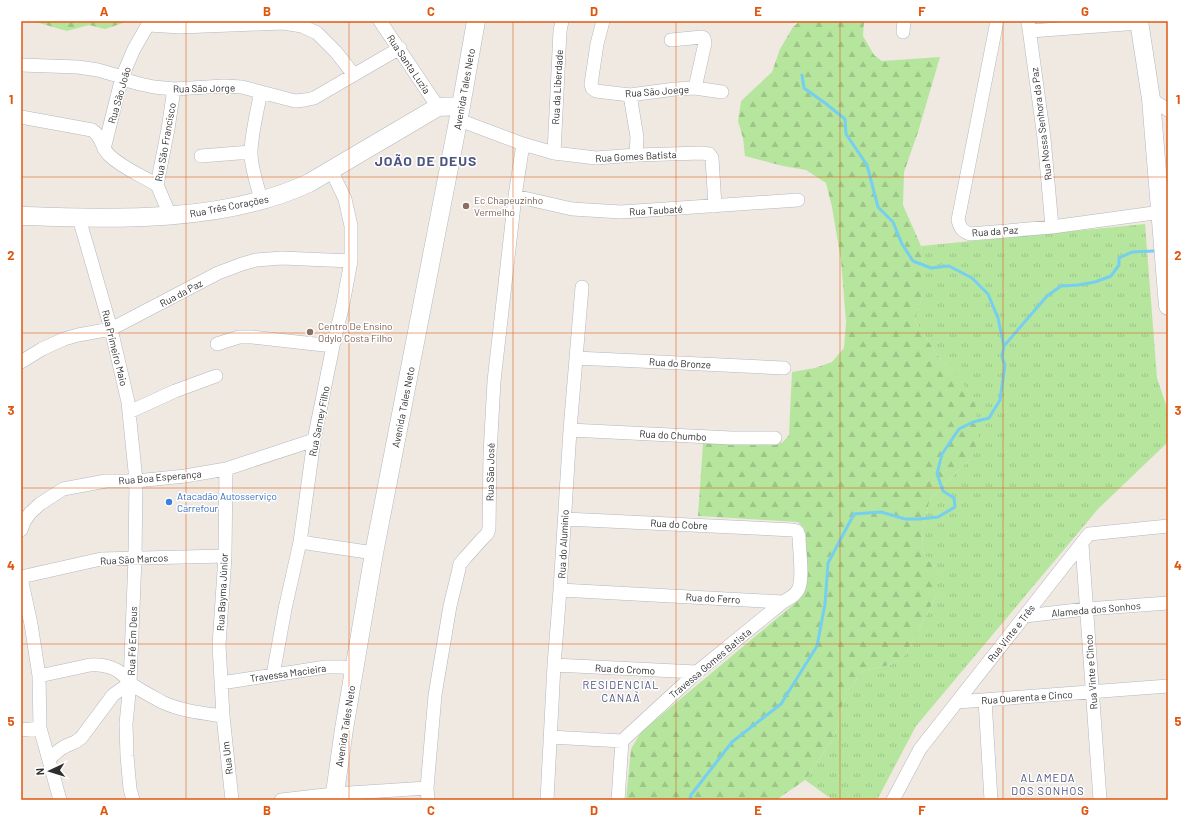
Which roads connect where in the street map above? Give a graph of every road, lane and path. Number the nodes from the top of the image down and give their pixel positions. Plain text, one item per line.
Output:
1 (380, 21) edge
2 (476, 21) edge
3 (562, 21) edge
4 (603, 21) edge
5 (997, 21) edge
6 (1139, 22) edge
7 (149, 23) edge
8 (1029, 26) edge
9 (671, 40) dead end
10 (400, 48) junction
11 (21, 65) edge
12 (354, 75) junction
13 (122, 77) junction
14 (695, 88) junction
15 (174, 89) junction
16 (261, 92) junction
17 (722, 92) dead end
18 (630, 95) junction
19 (1151, 99) junction
20 (438, 107) junction
21 (1168, 110) edge
22 (460, 113) junction
23 (21, 117) edge
24 (523, 144) junction
25 (104, 149) junction
26 (251, 152) junction
27 (554, 153) junction
28 (636, 155) junction
29 (201, 156) dead end
30 (331, 170) junction
31 (157, 185) junction
32 (515, 196) junction
33 (261, 200) junction
34 (798, 200) dead end
35 (715, 206) junction
36 (1164, 210) edge
37 (170, 215) junction
38 (21, 216) edge
39 (79, 218) junction
40 (1052, 227) junction
41 (351, 261) junction
42 (582, 287) dead end
43 (1168, 306) edge
44 (112, 329) junction
45 (217, 344) dead end
46 (333, 346) junction
47 (576, 358) junction
48 (21, 362) edge
49 (784, 368) dead end
50 (216, 376) dead end
51 (129, 412) junction
52 (570, 430) junction
53 (775, 438) dead end
54 (314, 440) junction
55 (226, 469) junction
56 (136, 480) junction
57 (565, 519) junction
58 (1168, 526) edge
59 (21, 530) edge
60 (300, 542) junction
61 (1082, 544) junction
62 (374, 554) junction
63 (225, 556) junction
64 (135, 558) junction
65 (21, 577) edge
66 (560, 590) junction
67 (783, 602) junction
68 (1168, 603) edge
69 (1086, 609) junction
70 (1025, 616) junction
71 (554, 665) junction
72 (354, 670) junction
73 (697, 672) junction
74 (273, 675) junction
75 (39, 676) junction
76 (130, 683) junction
77 (221, 683) junction
78 (1168, 686) edge
79 (1093, 692) junction
80 (985, 700) junction
81 (957, 702) junction
82 (223, 716) junction
83 (40, 728) junction
84 (21, 730) edge
85 (550, 737) junction
86 (622, 741) junction
87 (49, 759) junction
88 (427, 794) edge
89 (334, 797) edge
90 (60, 800) edge
91 (133, 800) edge
92 (232, 800) edge
93 (281, 800) edge
94 (547, 800) edge
95 (618, 800) edge
96 (893, 800) edge
97 (992, 800) edge
98 (1100, 800) edge

1 - 10 street, Rua Santa Luzia
2 - 22 main road, Avenida Tales Neto
3 - 27 street, Rua da Liberdade
4 - 18 street, Rua São Joege
5 - 40 street, Rua da Paz
6 - 8 street
6 - 19 main road
7 - 12 street
7 - 13 street, Rua São João
8 - 40 street, Rua Nossa Senhora da Paz
9 - 14 street
10 - 12 street, Rua São Jorge
10 - 20 street, Rua Santa Luzia
11 - 13 street, Rua São Jorge
12 - 16 street, Rua São Jorge
13 - 15 street, Rua São Jorge
13 - 25 street, Rua São João
14 - 17 street, Rua São Joege
14 - 18 street, Rua São Joege
15 - 16 street, Rua São Jorge
15 - 31 street, Rua São Francisco
16 - 26 street
18 - 28 street
19 - 21 street
19 - 36 main road
20 - 22 main road, Rua Três Corações
20 - 30 main road, Rua Três Corações
22 - 24 street, Rua Gomes Batista
22 - 62 main road, Avenida Tales Neto
23 - 25 street
24 - 27 street, Rua Gomes Batista
24 - 32 street, Rua São José
25 - 31 street
26 - 29 street
26 - 33 street
27 - 28 street, Rua Gomes Batista
28 - 35 street, Rua Gomes Batista
30 - 33 main road, Rua Três Corações
30 - 41 street, Rua Sarney Filho
31 - 37 street, Rua São Francisco
32 - 35 street, Rua Taubaté
32 - 88 street, Rua São José
33 - 37 main road, Rua Três Corações
34 - 35 street, Rua Taubaté
36 - 40 street, Rua da Paz
36 - 43 main road
37 - 39 main road, Rua Três Corações
38 - 39 main road, Rua Três Corações
39 - 44 street, Rua Primeiro Maio
41 - 44 street, Rua da Paz
41 - 46 street, Rua Sarney Filho
42 - 47 street, Rua do Alumínio
44 - 48 street, Rua da Paz
44 - 51 street, Rua Primeiro Maio
45 - 46 street
46 - 54 street, Rua Sarney Filho
47 - 49 street, Rua do Bronze
47 - 52 street, Rua do Alumínio
50 - 51 street
51 - 56 street, Rua Primeiro Maio
52 - 53 street, Rua do Chumbo
52 - 57 street, Rua do Alumínio
54 - 55 street, Rua Boa Esperança
54 - 60 street, Rua Sarney Filho
55 - 56 street, Rua Boa Esperança
55 - 63 street, Rua Bayma Júnior
56 - 59 street, Rua Boa Esperança
56 - 64 street, Rua Fé Em Deus
57 - 66 street, Rua do Alumínio
57 - 67 street, Rua do Cobre
58 - 61 street, Rua Vinte e Três
60 - 62 street
60 - 74 street, Rua Sarney Filho
61 - 69 street, Rua Vinte e Cinco
61 - 70 street, Rua Vinte e Três
62 - 72 main road, Avenida Tales Neto
63 - 64 street, Rua São Marcos
63 - 77 street, Rua Bayma Júnior
64 - 65 street, Rua São Marcos
64 - 76 street, Rua Fé Em Deus
65 - 75 street
66 - 67 street, Rua do Ferro
66 - 71 street, Rua do Alumínio
67 - 73 street, Travessa Gomes Batista
68 - 69 street, Alameda dos Sonhos
69 - 70 street, Alameda dos Sonhos
69 - 79 street, Rua Vinte e Cinco
70 - 81 street, Rua Vinte e Três
71 - 73 street, Rua do Cromo
71 - 85 street, Rua do Alumínio
72 - 74 street, Travessa Macieira
72 - 89 main road, Avenida Tales Neto
73 - 86 street, Travessa Gomes Batista
74 - 77 street, Travessa Macieira
75 - 76 street
75 - 83 street
76 - 82 street
76 - 87 street
76 - 91 street, Rua Fé Em Deus
77 - 82 street, Rua Bayma Júnior
78 - 79 street, Rua Quarenta e Cinco
79 - 80 street, Rua Quarenta e Cinco
79 - 98 street, Rua Vinte e Cinco
80 - 81 street, Rua Quarenta e Cinco
80 - 97 street
81 - 96 street, Rua Vinte e Três
82 - 92 street, Rua Um
83 - 84 street
83 - 87 street
85 - 86 street
85 - 94 street, Rua do Alumínio
86 - 95 street
87 - 90 street
88 - 89 street
89 - 93 street

